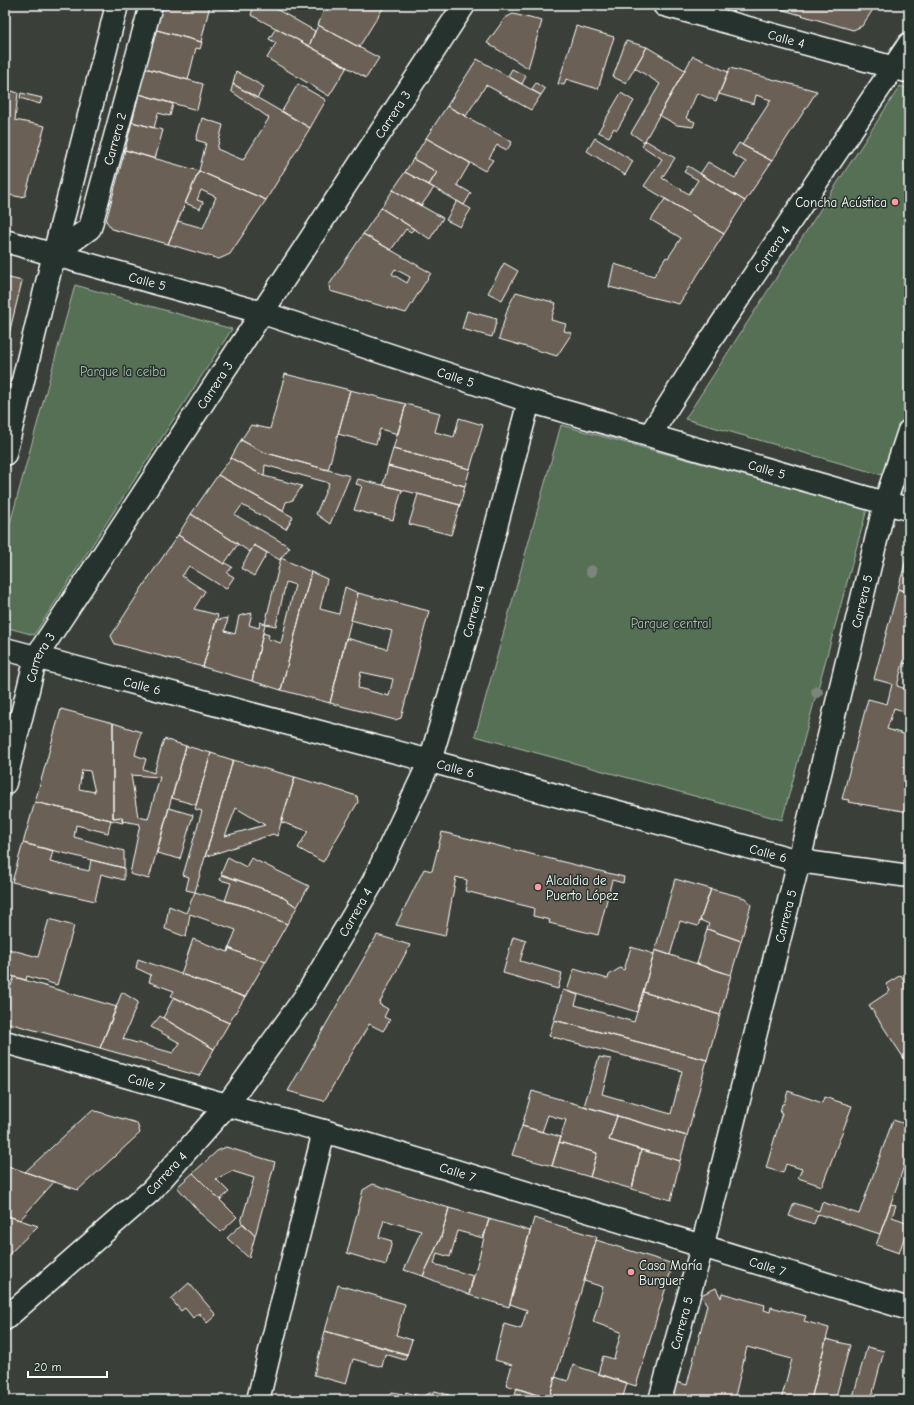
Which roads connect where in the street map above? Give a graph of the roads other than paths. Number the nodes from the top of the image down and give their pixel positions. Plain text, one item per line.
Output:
1 (117, 5) edge
2 (151, 5) edge
3 (464, 5) edge
4 (664, 5) edge
5 (909, 44) edge
6 (901, 70) edge
7 (5, 241) edge
8 (54, 254) junction
9 (263, 313) junction
10 (529, 401) junction
11 (909, 431) edge
12 (650, 436) junction
13 (5, 454) edge
14 (885, 503) junction
15 (909, 509) edge
16 (5, 649) edge
17 (36, 657) junction
18 (430, 761) junction
19 (5, 783) edge
20 (799, 861) junction
21 (909, 876) edge
22 (5, 1042) edge
23 (227, 1105) junction
24 (324, 1131) junction
25 (702, 1247) junction
26 (909, 1309) edge
27 (5, 1319) edge
28 (258, 1400) edge
29 (660, 1400) edge

1 - 8 street
2 - 8 street, Carrera 2
3 - 9 street, Carrera 3
4 - 6 street, Calle 4
5 - 6 street, Carrera 4
6 - 12 street, Carrera 4
7 - 8 street, Calle 5
8 - 9 street, Calle 5
8 - 13 street
9 - 10 street, Calle 5
9 - 17 street, Carrera 3
10 - 12 street, Calle 5
10 - 18 street, Carrera 4
11 - 14 street, Carrera 5
12 - 14 street, Calle 5
14 - 15 street, Calle 5
14 - 20 street, Carrera 5
16 - 17 street, Calle 6
17 - 18 street, Calle 6
17 - 19 street, Carrera 3
18 - 20 street, Calle 6
18 - 23 street, Carrera 4
20 - 21 street, Calle 6
20 - 25 street, Carrera 5
22 - 23 street, Calle 7
23 - 24 street, Calle 7
23 - 27 street, Carrera 4
24 - 25 street, Calle 7
24 - 28 street
25 - 26 street, Calle 7
25 - 29 street, Carrera 5

